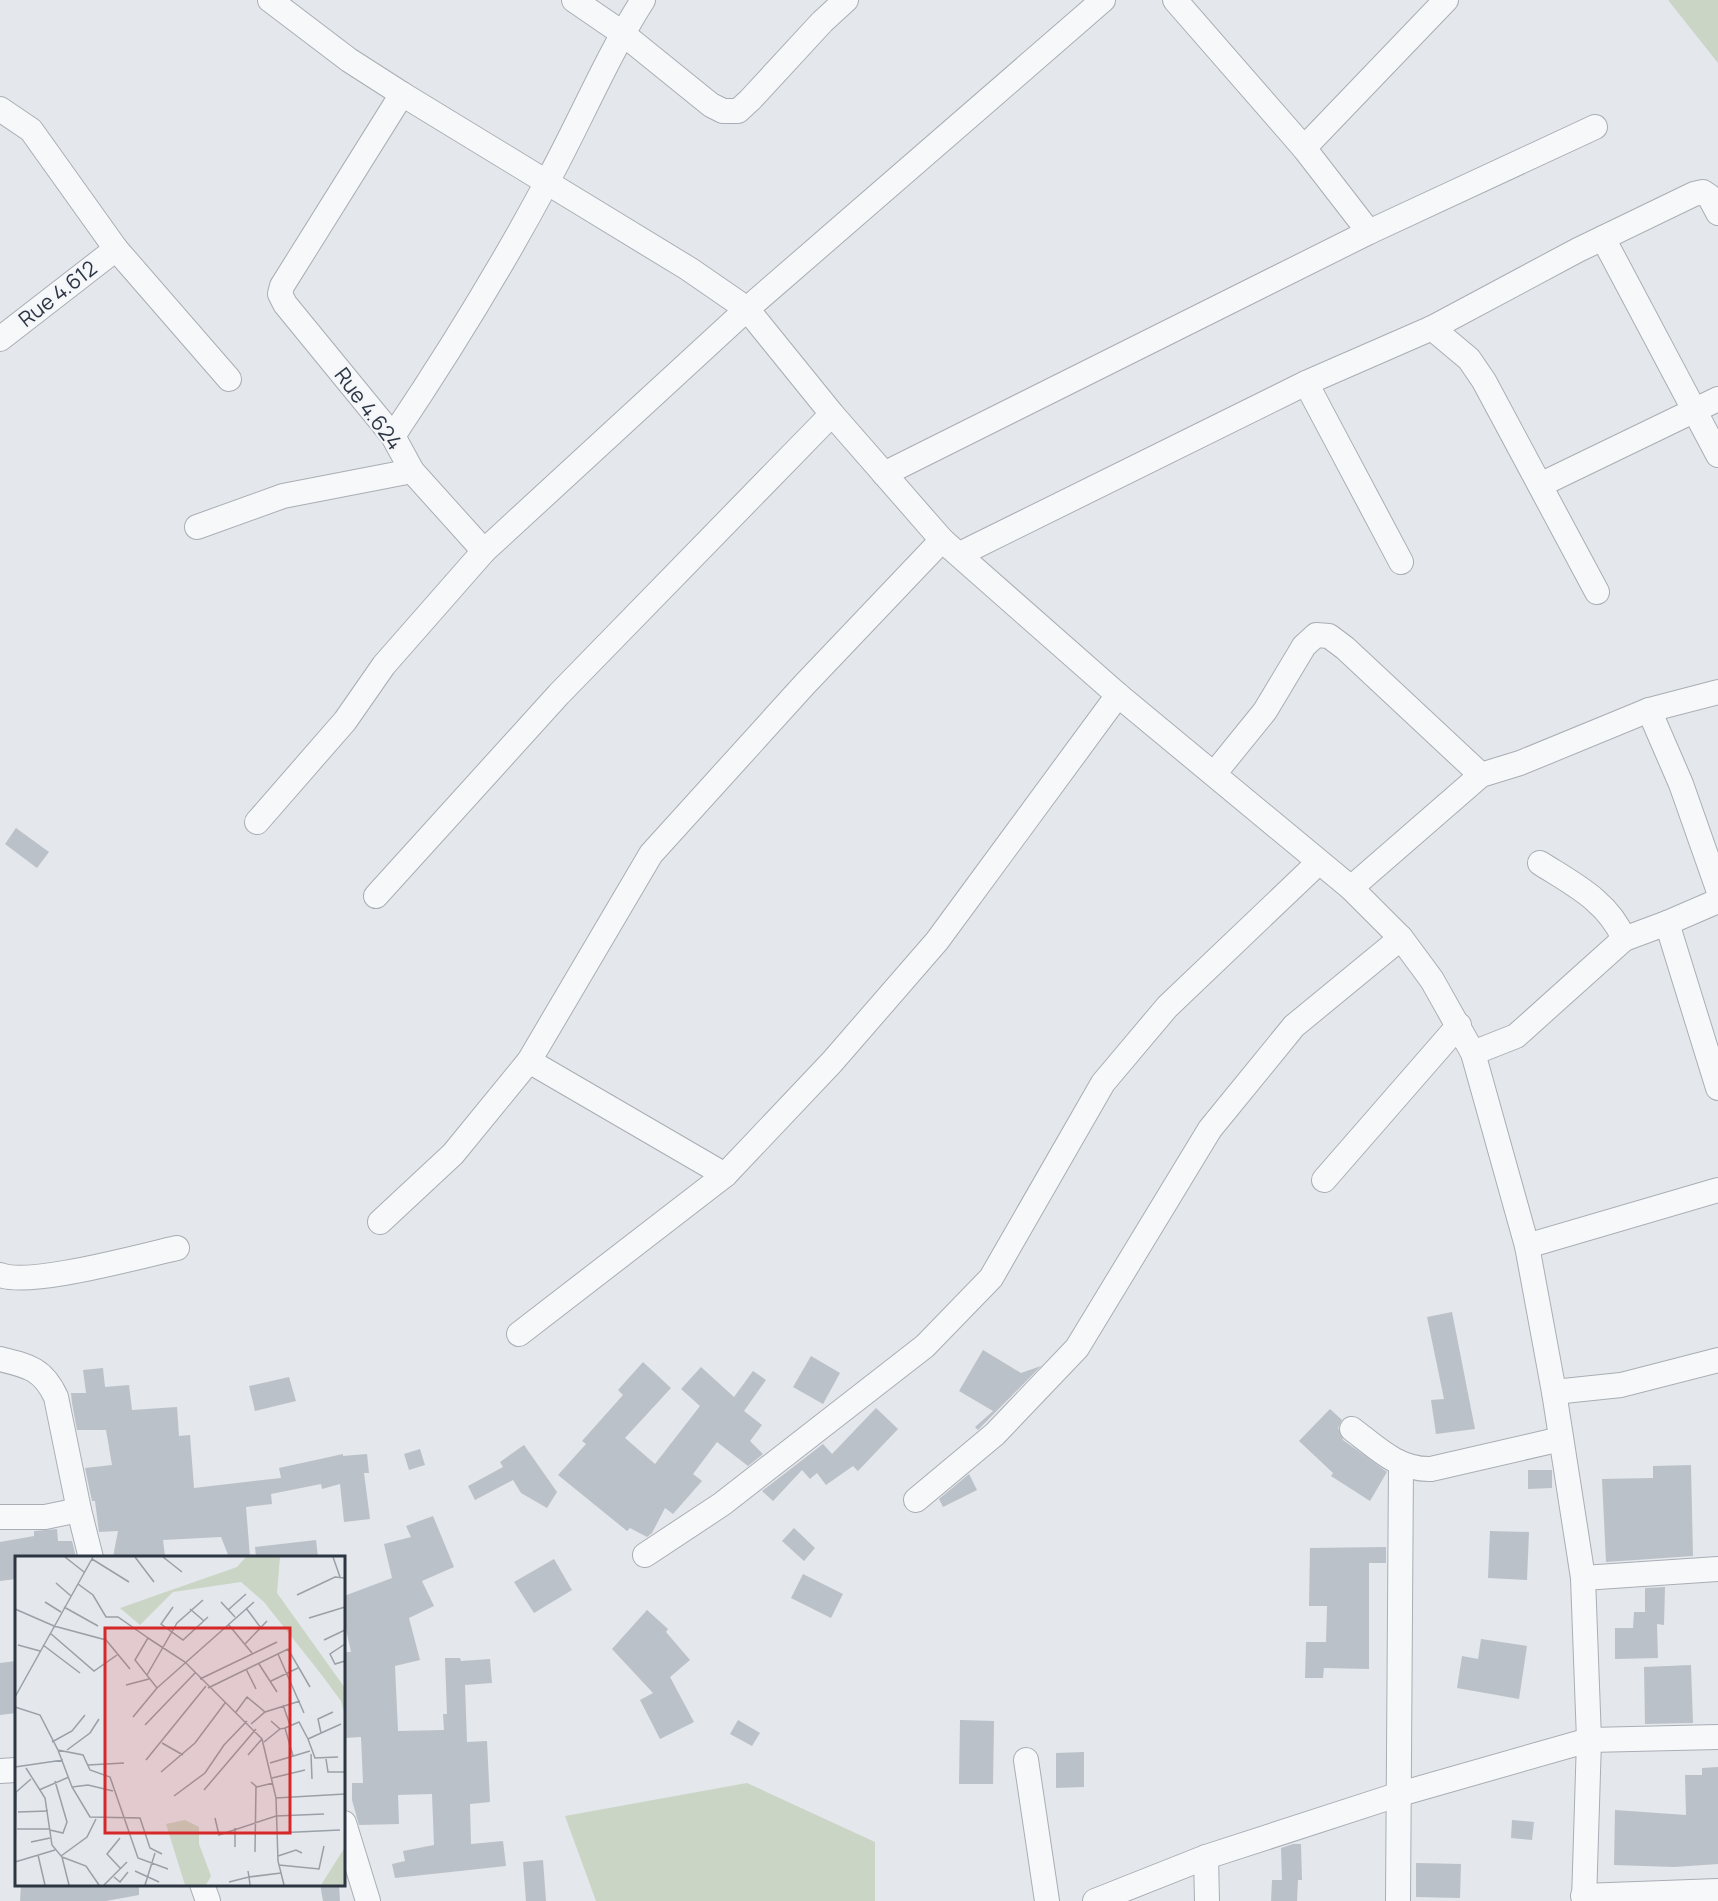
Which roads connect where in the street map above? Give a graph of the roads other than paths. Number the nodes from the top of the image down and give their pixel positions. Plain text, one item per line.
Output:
1 (270, 0) edge
2 (574, 0) edge
3 (643, 0) edge
4 (846, 0) edge
5 (1103, 0) edge
6 (1175, 0) edge
7 (1446, 0) edge
8 (622, 33) junction
9 (402, 94) junction
10 (3, 110) edge
11 (1595, 127) dead end
12 (1304, 148) junction
13 (548, 181) junction
14 (1718, 213) edge
15 (1369, 232) junction
16 (1603, 238) junction
17 (116, 249) junction
18 (747, 309) junction
19 (1432, 328) junction
20 (0, 339) edge
21 (229, 378) dead end
22 (1306, 383) junction
23 (1718, 399) edge
24 (1694, 410) junction
25 (832, 414) junction
26 (393, 436) junction
27 (1718, 455) edge
28 (412, 471) junction
29 (884, 474) junction
30 (1540, 486) junction
31 (197, 527) dead end
32 (951, 547) junction
33 (484, 552) junction
34 (1401, 562) dead end
35 (1597, 592) dead end
36 (1718, 692) edge
37 (1118, 695) junction
38 (1649, 710) junction
39 (1214, 774) junction
40 (1482, 775) junction
41 (257, 822) dead end
42 (1318, 863) junction
43 (1540, 863) dead end
44 (1351, 888) junction
45 (1718, 889) edge
46 (376, 896) dead end
47 (1718, 901) edge
48 (1667, 923) junction
49 (1401, 938) junction
50 (1624, 939) junction
51 (1459, 1025) junction
52 (1473, 1053) junction
53 (530, 1061) junction
54 (1718, 1088) edge
55 (725, 1175) junction
56 (1324, 1180) dead end
57 (1718, 1190) edge
58 (380, 1222) dead end
59 (1527, 1246) junction
60 (177, 1248) dead end
61 (0, 1275) edge
62 (519, 1334) dead end
63 (0, 1359) edge
64 (1718, 1360) edge
65 (1554, 1392) junction
66 (1352, 1429) dead end
67 (1561, 1439) junction
68 (1401, 1466) junction
69 (916, 1500) dead end
70 (79, 1510) junction
71 (0, 1517) edge
72 (645, 1555) dead end
73 (91, 1556) edge
74 (1718, 1569) edge
75 (1584, 1578) junction
76 (1718, 1737) edge
77 (1589, 1740) junction
78 (1026, 1760) dead end
79 (15, 1770) edge
80 (0, 1771) edge
81 (1400, 1794) junction
82 (345, 1826) edge
83 (1206, 1857) junction
84 (203, 1886) edge
85 (1718, 1891) edge
86 (1583, 1898) edge
87 (208, 1901) edge
88 (368, 1901) edge
89 (1047, 1901) edge
90 (1095, 1901) edge
91 (1207, 1901) edge
92 (1398, 1901) edge

1 - 9 street
2 - 8 street
3 - 8 street
4 - 8 street
5 - 18 street
6 - 12 street
7 - 12 street
8 - 13 street
9 - 13 street
9 - 26 street, Rue 4.624
10 - 17 street
11 - 15 street
12 - 15 street
13 - 18 street
13 - 26 street
14 - 16 street
15 - 29 street
16 - 19 street
16 - 24 street
17 - 20 street, Rue 4.612
17 - 21 street
18 - 25 street
18 - 33 street
19 - 22 street
19 - 30 street
22 - 32 street
22 - 34 street
23 - 24 street
24 - 27 street
24 - 30 street
25 - 29 street
25 - 46 street
26 - 28 street, Rue 4.624
28 - 31 street
28 - 33 street, Rue 4.624
29 - 32 street
30 - 35 street
32 - 37 street
32 - 53 street
33 - 41 street
36 - 38 street
37 - 39 street
37 - 55 street
38 - 40 street
38 - 45 street
39 - 40 street
39 - 42 street
40 - 44 street
42 - 44 street
42 - 72 street
43 - 50 street
44 - 49 street
47 - 48 street
48 - 50 street
48 - 54 street
49 - 51 street
49 - 69 street
50 - 52 street
51 - 52 street
51 - 56 street
52 - 59 street
53 - 55 street
53 - 58 street
55 - 62 street
57 - 59 street
59 - 65 street
60 - 61 street
63 - 70 street
64 - 65 street
65 - 67 street
66 - 68 street
67 - 68 street
67 - 75 street
68 - 81 street
70 - 71 street
70 - 73 street
74 - 75 street
75 - 77 street
76 - 77 street
77 - 81 street
77 - 86 street
78 - 89 street
79 - 80 street
81 - 83 street
81 - 92 street
82 - 88 street
83 - 90 street
83 - 91 street
84 - 87 street
85 - 86 street

